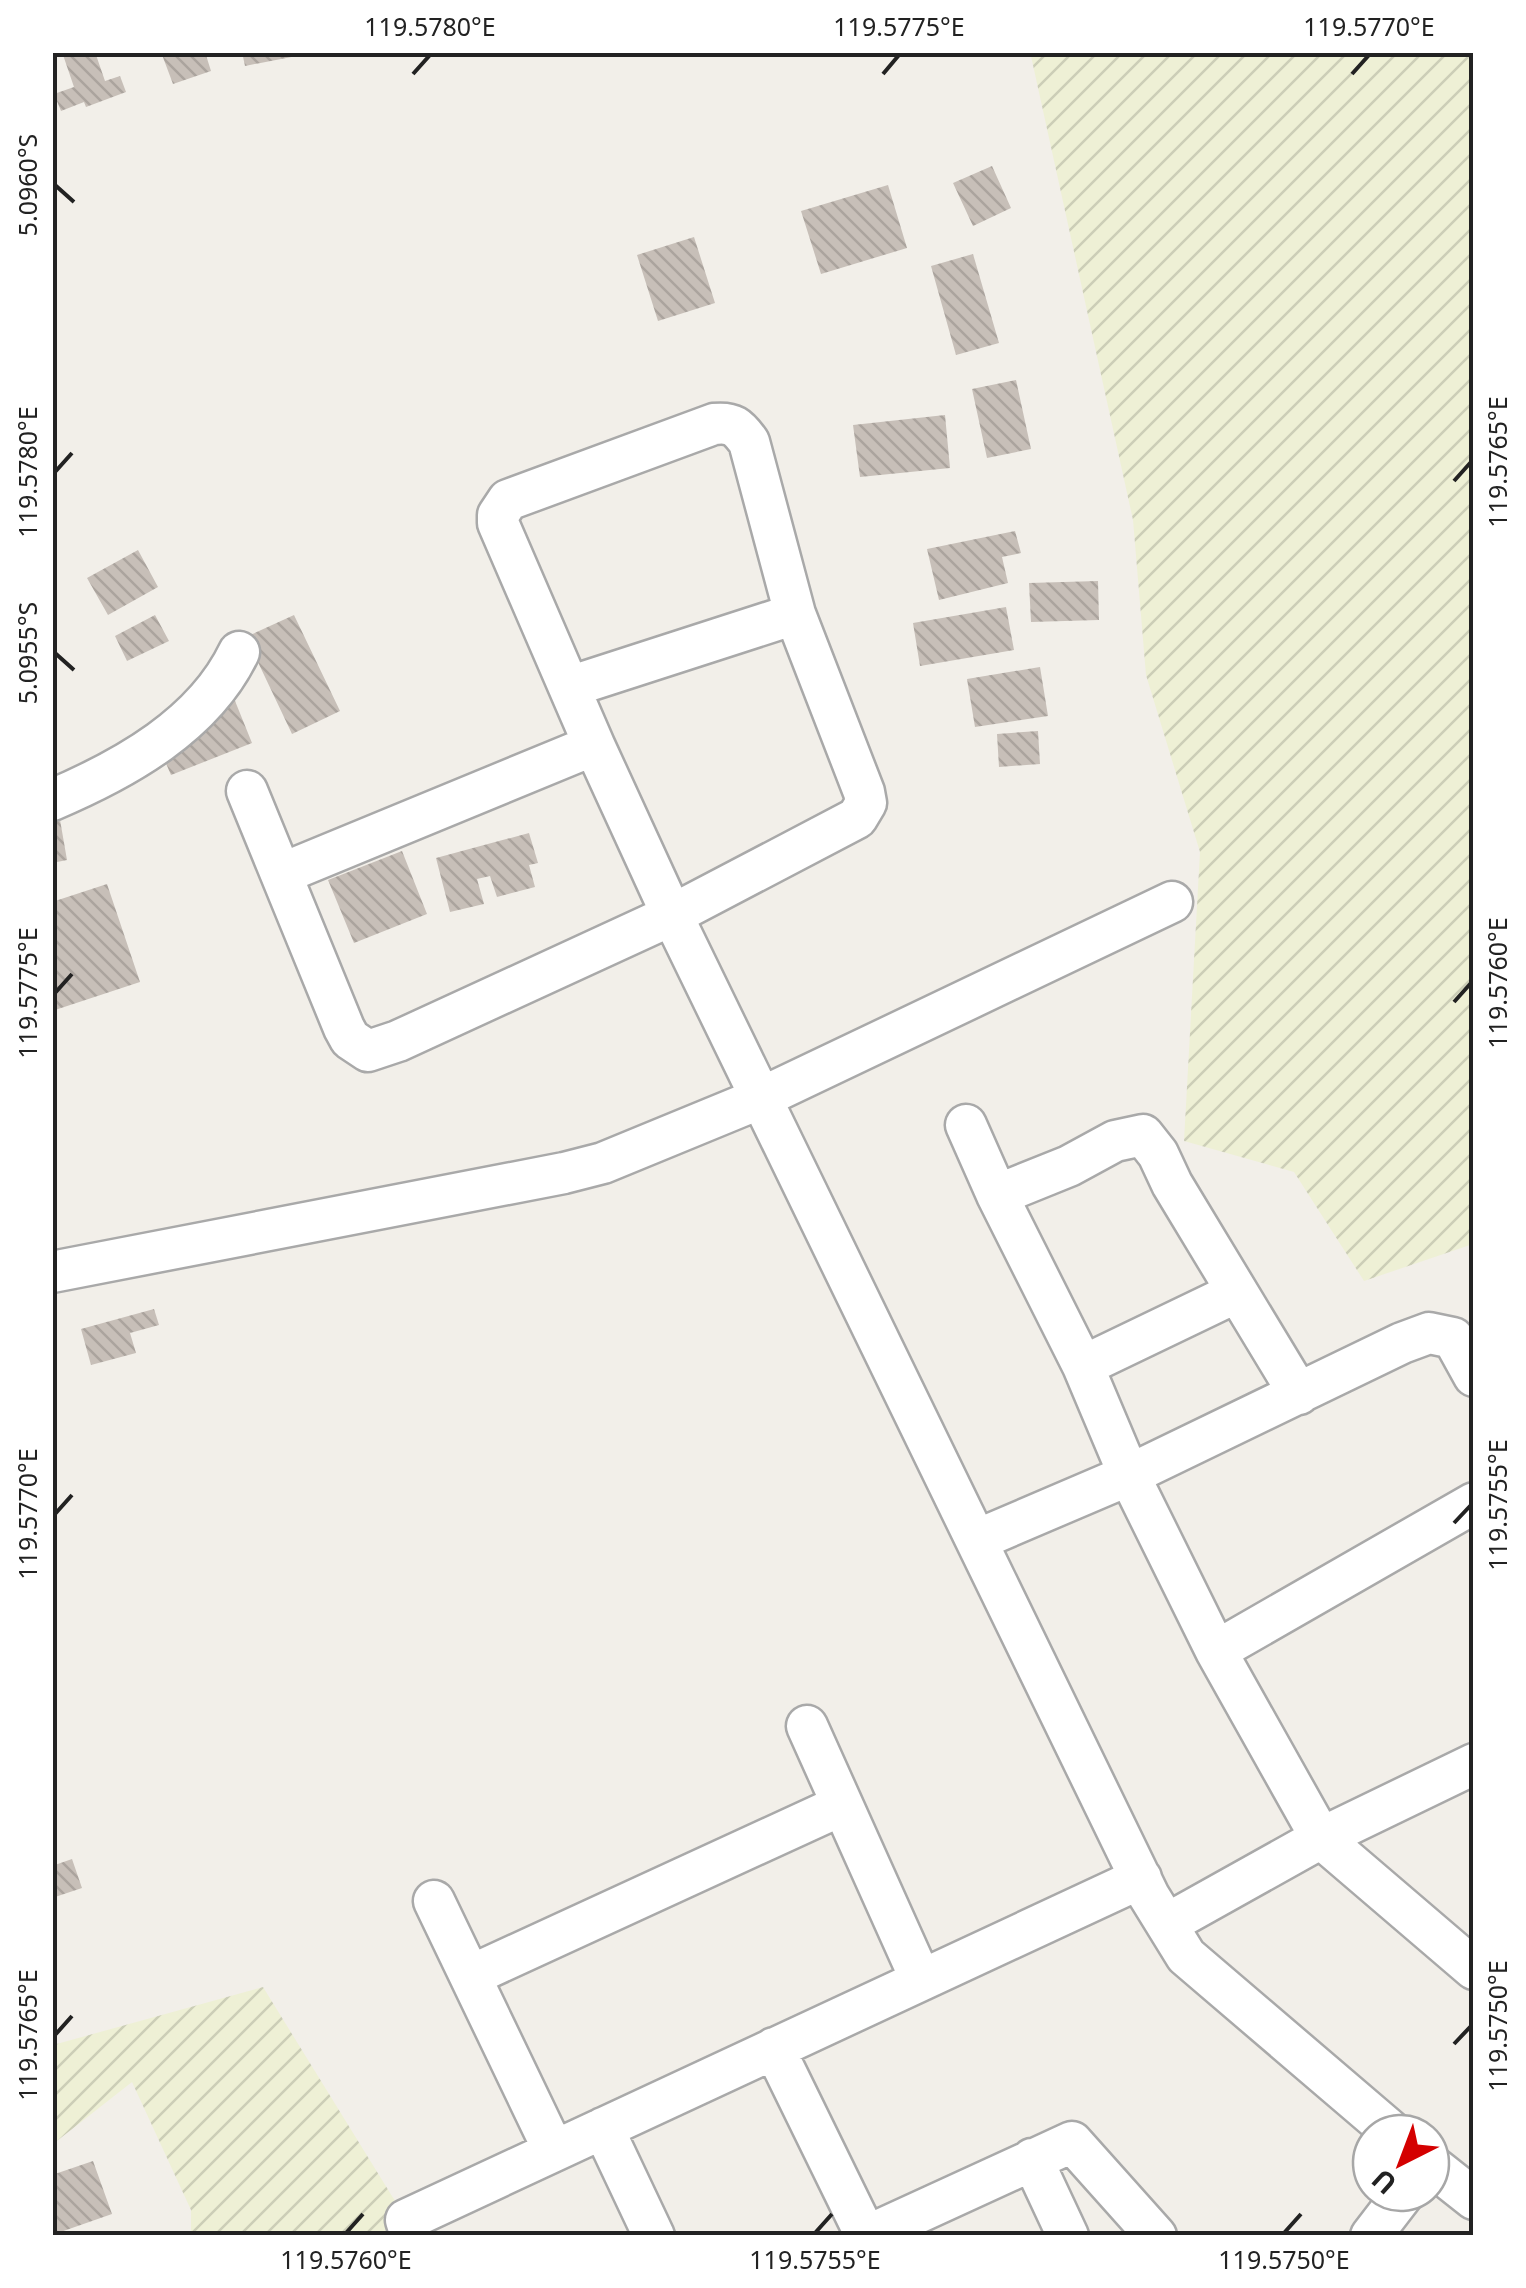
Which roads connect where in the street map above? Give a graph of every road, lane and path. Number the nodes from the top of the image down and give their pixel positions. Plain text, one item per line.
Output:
1 (794, 614) junction
2 (239, 652) dead end
3 (569, 686) junction
4 (594, 746) junction
5 (247, 791) dead end
6 (52, 800) edge
7 (281, 874) junction
8 (1172, 902) dead end
9 (672, 914) junction
10 (761, 1098) junction
11 (966, 1125) dead end
12 (997, 1195) junction
13 (52, 1272) edge
14 (1237, 1292) junction
15 (1084, 1366) junction
16 (1474, 1376) edge
17 (1298, 1394) junction
18 (1129, 1474) junction
19 (1474, 1504) edge
20 (978, 1540) junction
21 (1216, 1650) junction
22 (807, 1726) dead end
23 (1474, 1764) edge
24 (842, 1805) junction
25 (1321, 1838) junction
26 (1140, 1878) junction
27 (434, 1900) dead end
28 (1167, 1924) junction
29 (1474, 1969) edge
30 (470, 1976) junction
31 (921, 1980) junction
32 (774, 2048) junction
33 (1370, 2113) edge
34 (603, 2128) junction
35 (554, 2151) junction
36 (1032, 2159) junction
37 (1451, 2180) edge
38 (1474, 2198) edge
39 (1389, 2213) edge
40 (412, 2236) edge
41 (654, 2236) edge
42 (866, 2236) edge
43 (1068, 2236) edge
44 (1156, 2236) edge
45 (1371, 2236) edge

1 - 3 street
1 - 3 street
1 - 9 street
2 - 6 street
3 - 4 street
4 - 7 street
4 - 9 street
5 - 7 street
7 - 9 street
8 - 10 street
9 - 10 street
10 - 13 street
10 - 20 street
11 - 12 street
12 - 14 street
12 - 15 street
14 - 15 street
14 - 17 street
15 - 18 street
16 - 17 street
17 - 18 street
18 - 20 street
18 - 21 street
19 - 21 street
20 - 26 street
21 - 25 street
22 - 24 street
23 - 25 street
24 - 30 street
24 - 31 street
25 - 28 street
25 - 29 street
26 - 28 street
26 - 31 street
27 - 30 street
28 - 33 street
30 - 35 street
31 - 32 street
32 - 34 street
32 - 42 street
34 - 35 street
34 - 41 street
35 - 40 street
36 - 42 street
36 - 43 street
36 - 44 street
37 - 38 street
39 - 45 street

